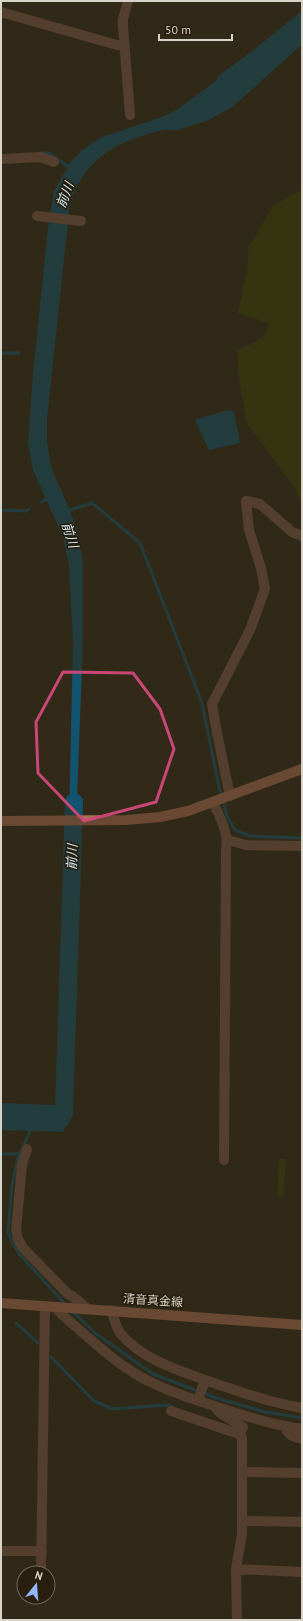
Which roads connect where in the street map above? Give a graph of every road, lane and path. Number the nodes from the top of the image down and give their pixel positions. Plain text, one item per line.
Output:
1 (128, 1) edge
2 (1, 12) edge
3 (125, 46) junction
4 (130, 115) dead end
5 (1, 159) edge
6 (54, 162) dead end
7 (38, 216) dead end
8 (79, 221) dead end
9 (302, 536) edge
10 (302, 769) edge
11 (222, 799) junction
12 (1, 821) edge
13 (228, 840) junction
14 (302, 846) edge
15 (27, 1149) dead end
16 (224, 1160) dead end
17 (1, 1303) edge
18 (54, 1307) junction
19 (86, 1309) junction
20 (111, 1310) junction
21 (302, 1325) edge
22 (204, 1383) junction
23 (198, 1399) junction
24 (213, 1405) junction
25 (302, 1408) edge
26 (171, 1412) dead end
27 (287, 1427) junction
28 (302, 1429) edge
29 (240, 1432) junction
30 (302, 1439) edge
31 (248, 1472) dead end
32 (302, 1473) edge
33 (249, 1521) dead end
34 (302, 1522) edge
35 (1, 1550) edge
36 (42, 1551) junction
37 (41, 1565) edge
38 (238, 1569) junction
39 (302, 1572) edge
40 (237, 1620) edge

1 - 3 street
2 - 3 street
3 - 4 street
5 - 6 street
7 - 8 street
9 - 11 street
10 - 11 street
11 - 12 street
11 - 13 street
13 - 14 street
13 - 16 street
15 - 19 street
17 - 18 street, 清音真金線
18 - 19 street, 清音真金線
18 - 23 street
18 - 36 street
19 - 20 street, 清音真金線
20 - 21 street, 清音真金線
20 - 22 street
22 - 23 street
22 - 25 street
23 - 24 street
24 - 27 street
24 - 29 street
26 - 29 street
27 - 28 street
27 - 30 street
29 - 38 street
31 - 32 street
33 - 34 street
35 - 36 street
36 - 37 street
38 - 39 street
38 - 40 street

